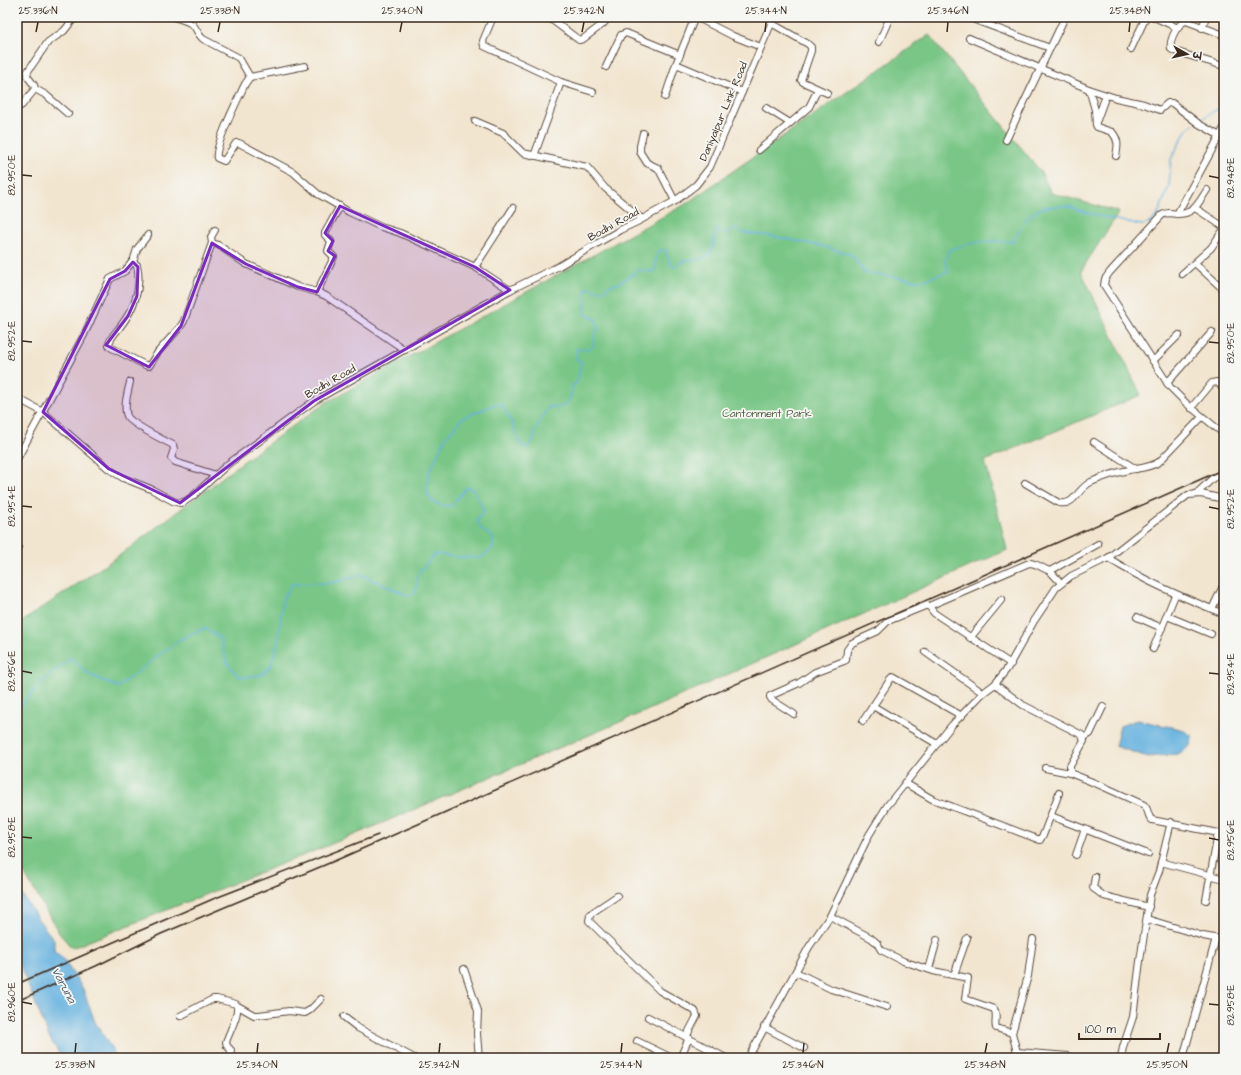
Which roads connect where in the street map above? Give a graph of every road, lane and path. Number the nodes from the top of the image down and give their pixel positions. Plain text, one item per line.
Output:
1 (75, 17) edge
2 (174, 17) edge
3 (493, 17) edge
4 (548, 17) edge
5 (606, 17) edge
6 (696, 17) edge
7 (890, 17) edge
8 (1065, 17) edge
9 (1146, 17) edge
10 (1154, 17) edge
11 (1206, 17) edge
12 (773, 20) edge
13 (975, 20) dead end
14 (1178, 28) junction
15 (1202, 28) junction
16 (1224, 35) edge
17 (969, 38) dead end
18 (879, 42) dead end
19 (761, 47) junction
20 (1050, 48) junction
21 (1131, 49) dead end
22 (680, 55) junction
23 (676, 64) junction
24 (1220, 65) dead end
25 (305, 66) dead end
26 (606, 67) dead end
27 (1042, 68) junction
28 (250, 77) junction
29 (561, 82) junction
30 (35, 89) junction
31 (818, 89) junction
32 (1089, 89) junction
33 (593, 92) dead end
34 (742, 92) junction
35 (826, 93) dead end
36 (1106, 95) junction
37 (665, 97) dead end
38 (17, 108) edge
39 (766, 108) dead end
40 (68, 114) dead end
41 (475, 121) dead end
42 (790, 123) junction
43 (1096, 123) junction
44 (1224, 128) edge
45 (643, 133) dead end
46 (1220, 136) junction
47 (1006, 140) dead end
48 (759, 150) dead end
49 (534, 156) junction
50 (1116, 156) dead end
51 (1207, 190) dead end
52 (675, 201) junction
53 (340, 206) junction
54 (513, 208) dead end
55 (1194, 208) junction
56 (1177, 214) junction
57 (640, 221) junction
58 (1224, 228) edge
59 (215, 230) dead end
60 (148, 235) dead end
61 (212, 243) junction
62 (133, 262) junction
63 (1195, 263) junction
64 (475, 267) junction
65 (1182, 274) dead end
66 (510, 290) junction
67 (1224, 290) edge
68 (317, 292) junction
69 (1212, 332) dead end
70 (1179, 335) dead end
71 (405, 350) junction
72 (1153, 361) junction
73 (130, 382) dead end
74 (1167, 383) junction
75 (1224, 388) edge
76 (17, 398) edge
77 (1191, 408) junction
78 (43, 412) junction
79 (1202, 417) junction
80 (1224, 434) edge
81 (1094, 442) dead end
82 (17, 459) edge
83 (1136, 469) junction
84 (1224, 472) edge
85 (216, 475) junction
86 (1025, 483) dead end
87 (1196, 494) junction
88 (1224, 499) edge
89 (1098, 544) dead end
90 (1108, 558) junction
91 (1050, 571) junction
92 (1061, 583) junction
93 (1224, 584) edge
94 (1176, 595) junction
95 (1002, 599) dead end
96 (928, 606) junction
97 (1212, 609) junction
98 (1224, 614) edge
99 (1167, 616) junction
100 (1137, 617) dead end
101 (1162, 628) junction
102 (1211, 634) dead end
103 (970, 638) junction
104 (1153, 649) dead end
105 (925, 652) dead end
106 (1010, 664) junction
107 (995, 684) junction
108 (983, 693) junction
109 (873, 706) junction
110 (1103, 707) dead end
111 (794, 714) dead end
112 (962, 716) junction
113 (863, 721) dead end
114 (1083, 738) junction
115 (937, 744) junction
116 (1044, 768) dead end
117 (1070, 774) junction
118 (906, 783) junction
119 (1059, 793) dead end
120 (1050, 816) junction
121 (1171, 822) junction
122 (1085, 829) junction
123 (1221, 833) edge
124 (1148, 854) dead end
125 (1076, 855) dead end
126 (1161, 862) junction
127 (1210, 876) junction
128 (1095, 877) dead end
129 (1224, 879) edge
130 (617, 896) dead end
131 (1206, 900) dead end
132 (1149, 907) junction
133 (830, 916) junction
134 (1147, 919) junction
135 (967, 938) dead end
136 (1216, 938) junction
137 (1033, 939) dead end
138 (937, 940) dead end
139 (1224, 941) edge
140 (464, 968) dead end
141 (929, 970) junction
142 (796, 972) junction
143 (954, 975) junction
144 (321, 999) dead end
145 (238, 1006) junction
146 (887, 1007) dead end
147 (180, 1016) dead end
148 (344, 1017) dead end
149 (648, 1017) dead end
150 (764, 1027) junction
151 (1012, 1033) junction
152 (687, 1038) junction
153 (637, 1041) dead end
154 (804, 1048) dead end
155 (1017, 1055) edge
156 (1068, 1056) dead end
157 (230, 1058) edge
158 (414, 1058) edge
159 (479, 1058) edge
160 (672, 1058) edge
161 (680, 1058) edge
162 (726, 1058) edge
163 (748, 1058) edge
164 (1121, 1058) edge
165 (1183, 1058) edge

1 - 30 street
2 - 28 street
3 - 29 street
4 - 5 street
6 - 19 street
6 - 22 street
7 - 18 street
8 - 20 street
9 - 21 street
10 - 14 street
11 - 15 street
12 - 19 street, Daniyalpur Link Road
12 - 31 street
13 - 20 street
14 - 15 street
14 - 24 street
15 - 16 street
17 - 27 street
19 - 34 street, Daniyalpur Link Road
20 - 27 street
22 - 23 street
22 - 26 street
23 - 34 street
23 - 37 street
25 - 28 street
27 - 32 street
27 - 47 street
28 - 53 street
29 - 33 street
29 - 49 street
30 - 38 street
30 - 40 street
31 - 35 street
31 - 42 street
32 - 36 street
32 - 43 street
34 - 52 street, Daniyalpur Link Road
36 - 43 street
36 - 46 street
39 - 42 street
41 - 49 street
42 - 48 street
43 - 50 street
44 - 46 street
45 - 52 street
46 - 56 street
49 - 57 street
51 - 55 street
52 - 57 street, Bodhi Road
53 - 64 street
53 - 68 street
54 - 64 street
55 - 56 street
55 - 58 street
56 - 72 street
57 - 66 street, Bodhi Road
58 - 63 street
59 - 61 street
60 - 62 street
61 - 62 street
61 - 68 street
62 - 78 street
63 - 65 street
63 - 67 street
64 - 66 street
66 - 71 street, Bodhi Road
68 - 71 street
69 - 74 street
70 - 72 street
71 - 85 street, Bodhi Road
72 - 74 street
73 - 85 street
74 - 77 street
75 - 77 street
76 - 78 street, Bodhi Road
77 - 79 street
78 - 82 street
78 - 85 street, Bodhi Road
79 - 80 street
79 - 83 street
81 - 83 street
83 - 86 street
84 - 87 street
87 - 88 street
87 - 90 street
89 - 91 street
90 - 92 street
90 - 94 street
91 - 92 street
91 - 96 street
92 - 106 street
93 - 97 street
94 - 97 street
94 - 99 street
95 - 103 street
96 - 103 street
96 - 111 street
97 - 98 street
99 - 101 street
99 - 102 street
100 - 101 street
101 - 104 street
103 - 106 street
105 - 108 street
106 - 107 street
107 - 108 street
107 - 114 street
108 - 112 street
109 - 112 street
109 - 113 street
109 - 115 street
110 - 114 street
112 - 115 street
114 - 117 street
115 - 118 street
116 - 117 street
117 - 121 street
118 - 120 street
118 - 133 street
119 - 120 street
120 - 122 street
121 - 123 street
121 - 126 street
122 - 124 street
122 - 125 street
123 - 127 street
126 - 127 street
126 - 132 street
127 - 129 street
127 - 131 street
128 - 132 street
130 - 152 street
132 - 134 street
133 - 141 street
133 - 142 street
134 - 136 street
134 - 164 street
135 - 143 street
136 - 139 street
136 - 165 street
137 - 151 street
138 - 141 street
140 - 159 street
141 - 143 street
142 - 146 street
142 - 150 street
143 - 151 street
144 - 145 street
145 - 147 street
145 - 157 street
148 - 158 street
149 - 152 street
150 - 154 street
150 - 163 street
151 - 155 street
152 - 161 street
152 - 162 street
153 - 160 street
155 - 156 street

